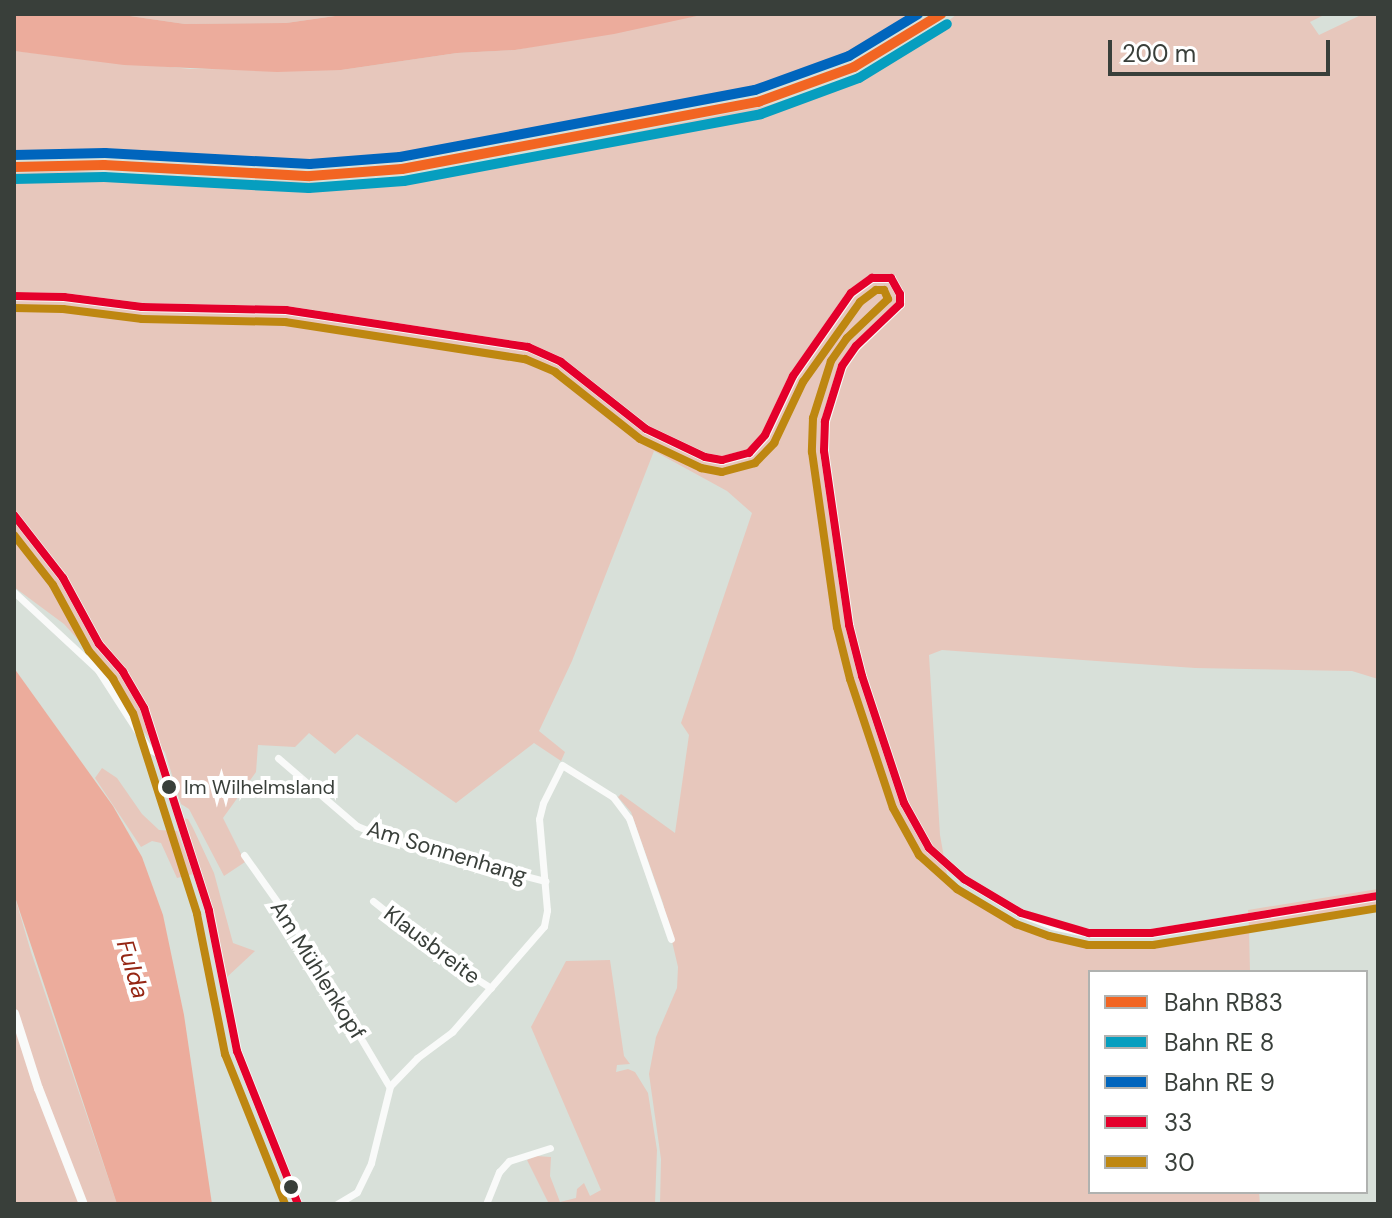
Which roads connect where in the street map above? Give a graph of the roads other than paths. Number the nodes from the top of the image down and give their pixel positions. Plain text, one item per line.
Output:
1 (14, 296) edge
2 (14, 515) edge
3 (14, 592) edge
4 (159, 754) junction
5 (278, 758) dead end
6 (244, 855) dead end
7 (545, 881) junction
8 (1378, 896) edge
9 (373, 901) dead end
10 (671, 939) dead end
11 (491, 988) junction
12 (14, 1013) edge
13 (389, 1086) junction
14 (550, 1148) dead end
15 (83, 1204) edge
16 (298, 1204) edge
17 (337, 1204) edge
18 (486, 1204) edge

1 - 8 street
2 - 4 street
3 - 4 street
4 - 16 street
5 - 7 street, Am Sonnenhang
6 - 13 street, Am Mühlenkopf
7 - 10 street
7 - 11 street
9 - 11 street, Klausbreite
11 - 13 street
12 - 15 street
13 - 17 street
14 - 18 street

